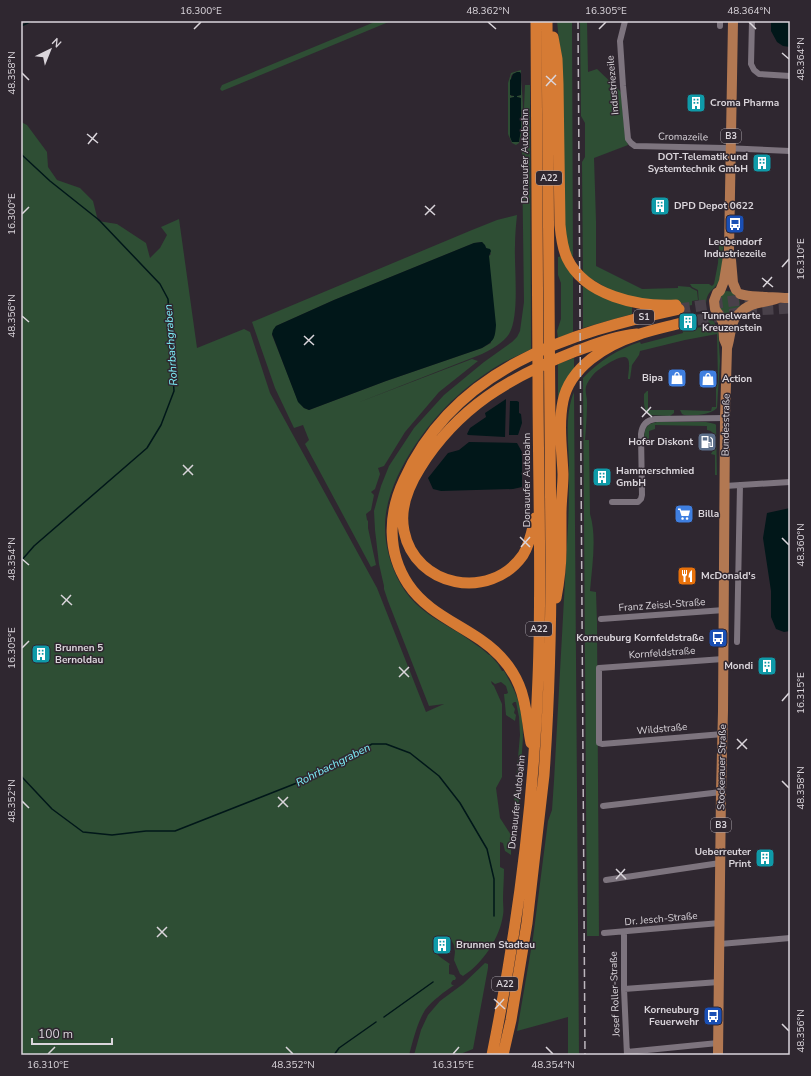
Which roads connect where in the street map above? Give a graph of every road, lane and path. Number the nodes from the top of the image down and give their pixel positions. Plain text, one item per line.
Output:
1 (536, 21) edge
2 (547, 21) edge
3 (551, 21) edge
4 (625, 21) edge
5 (733, 21) edge
6 (752, 21) edge
7 (790, 76) edge
8 (635, 146) joint
9 (731, 148) junction
10 (790, 151) edge
11 (729, 250) junction
12 (720, 291) junction
13 (738, 292) junction
14 (778, 298) junction
15 (790, 298) edge
16 (739, 313) junction
17 (720, 315) junction
18 (681, 323) tunnel mouth
19 (637, 334) junction
20 (727, 348) junction
21 (725, 418) junction
22 (790, 482) edge
23 (740, 485) junction
24 (724, 486) junction
25 (540, 500) junction
26 (612, 502) dead end
27 (725, 502) joint
28 (724, 610) junction
29 (601, 619) dead end
30 (550, 633) junction
31 (737, 642) dead end
32 (723, 659) junction
33 (723, 734) junction
34 (602, 744) joint
35 (534, 759) junction
36 (721, 792) junction
37 (603, 806) dead end
38 (720, 863) junction
39 (606, 880) dead end
40 (720, 923) junction
41 (624, 932) junction
42 (604, 933) dead end
43 (790, 938) edge
44 (720, 944) junction
45 (719, 982) junction
46 (624, 990) junction
47 (718, 1043) junction
48 (627, 1053) edge
49 (492, 1055) edge
50 (504, 1055) edge
51 (718, 1055) edge

1 - 25 highway, Donauufer Autobahn / A22
2 - 30 highway, A22
3 - 35 highway, S1
4 - 8 street, Industriezeile
5 - 9 main road, B3
6 - 7 street
8 - 9 street, Cromazeile
9 - 10 street, Cromazeile
9 - 11 main road, B3
11 - 12 main road, B3
11 - 13 main road, B3
12 - 13 main road
12 - 17 main road, B3
13 - 14 main road
13 - 16 main road, B3
14 - 15 main road
14 - 16 main road
16 - 17 main road
16 - 20 main road, B3
17 - 20 main road, B3
18 - 19 highway, S1
19 - 25 highway
19 - 30 highway, S1
20 - 21 main road, Bundesstraße / B3
21 - 24 main road, Bundesstraße / B3
21 - 26 street
22 - 23 street
23 - 24 street
23 - 31 street
24 - 27 main road, Bundesstraße / B3
25 - 35 highway, Donauufer Autobahn / A22
27 - 28 main road, Stockerauer Straße / B3
28 - 29 street, Franz Zeissl-Straße
28 - 32 main road, Stockerauer Straße / B3
30 - 50 highway, A22
32 - 33 main road, Stockerauer Straße / B3
32 - 34 street, Kornfeldstraße
33 - 34 street, Wildstraße
33 - 36 main road, Stockerauer Straße / B3
35 - 49 highway, Donauufer Autobahn / A22
36 - 37 street
36 - 38 main road, Stockerauer Straße / B3
38 - 39 street
38 - 40 main road, Stockerauer Straße / B3
40 - 41 street, Dr. Jesch-Straße
40 - 44 main road, Stockerauer Straße / B3
41 - 42 street, Dr. Jesch-Straße
41 - 46 street, Josef Roller-Straße
43 - 44 street
44 - 45 main road, Stockerauer Straße / B3
45 - 46 street
45 - 47 main road, Stockerauer Straße / B3
46 - 48 street, Josef Roller-Straße
47 - 48 street
47 - 51 main road, Stockerauer Straße / B3

